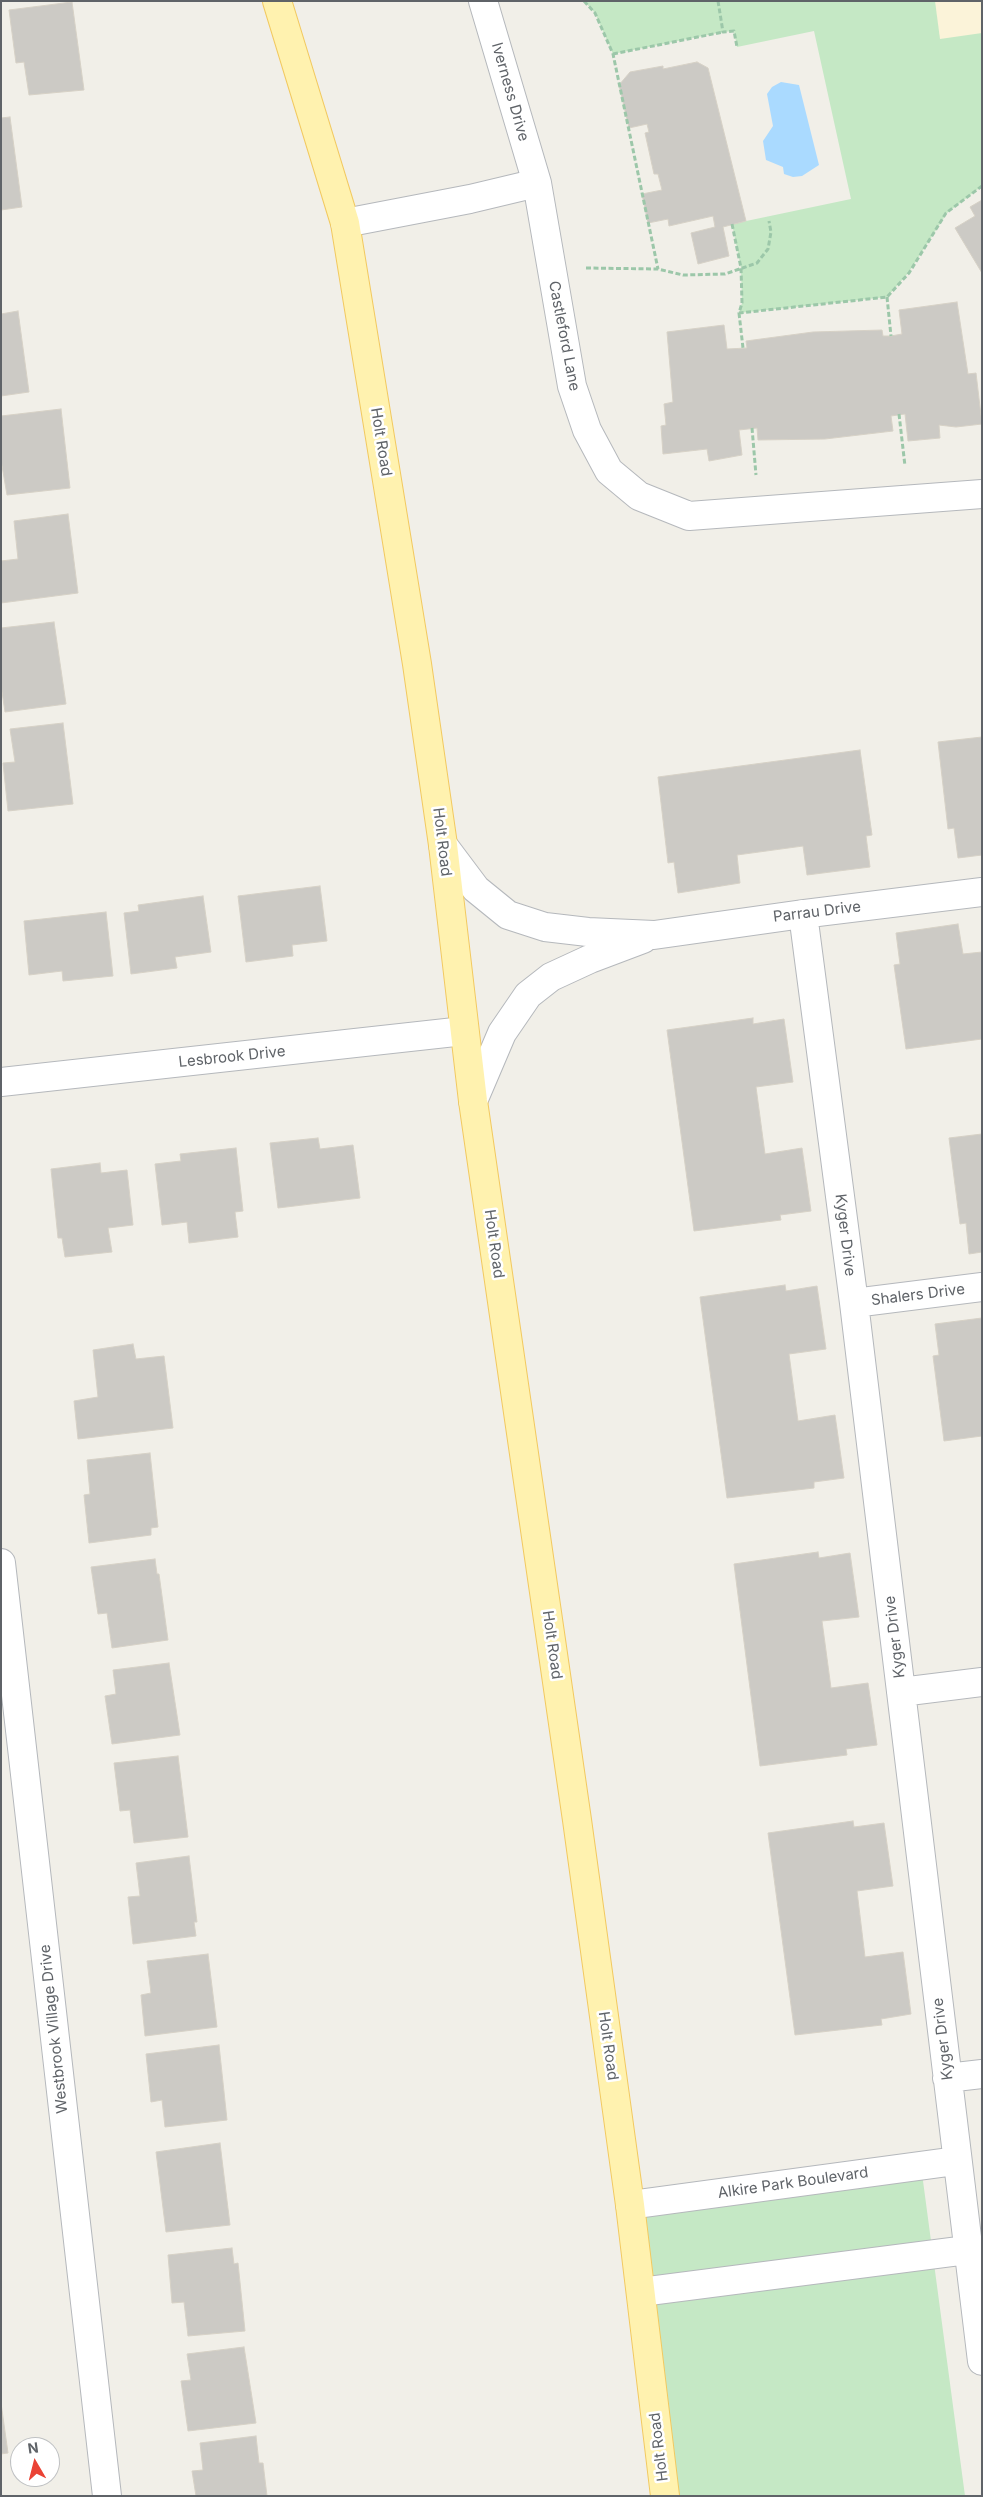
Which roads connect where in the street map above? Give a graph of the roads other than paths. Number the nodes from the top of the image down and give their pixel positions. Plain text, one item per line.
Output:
1 (277, 1) edge
2 (483, 1) edge
3 (537, 183) junction
4 (345, 223) junction
5 (982, 494) edge
6 (443, 845) junction
7 (982, 892) edge
8 (803, 914) junction
9 (654, 936) junction
10 (464, 1031) junction
11 (1, 1082) edge
12 (473, 1102) junction
13 (982, 1287) edge
14 (854, 1303) junction
15 (1, 1563) edge
16 (982, 1682) edge
17 (901, 1692) junction
18 (982, 2074) edge
19 (947, 2078) junction
20 (956, 2161) junction
21 (630, 2205) junction
22 (967, 2250) junction
23 (641, 2292) junction
24 (982, 2361) edge
25 (107, 2496) edge
26 (665, 2496) edge

1 - 4 main road, Holt Road
2 - 3 street, Iverness Drive
3 - 4 street
3 - 5 street, Castleford Lane
4 - 6 main road, Holt Road
6 - 9 street, Parrau Drive
6 - 10 main road, Holt Road
7 - 8 street, Parrau Drive
8 - 9 street, Parrau Drive
8 - 14 street, Kyger Drive
9 - 12 street, Parrau Drive
10 - 11 street, Lesbrook Drive
10 - 12 main road, Holt Road
12 - 21 main road, Holt Road
13 - 14 street, Shalers Drive
14 - 17 street, Kyger Drive
15 - 25 street, Westbrook Village Drive
16 - 17 street
17 - 19 street, Kyger Drive
18 - 19 street
19 - 20 street, Kyger Drive
20 - 21 street, Alkire Park Boulevard
20 - 22 street, Kyger Drive
21 - 23 main road, Holt Road
22 - 23 street
22 - 24 street, Kyger Drive
23 - 26 main road, Holt Road

